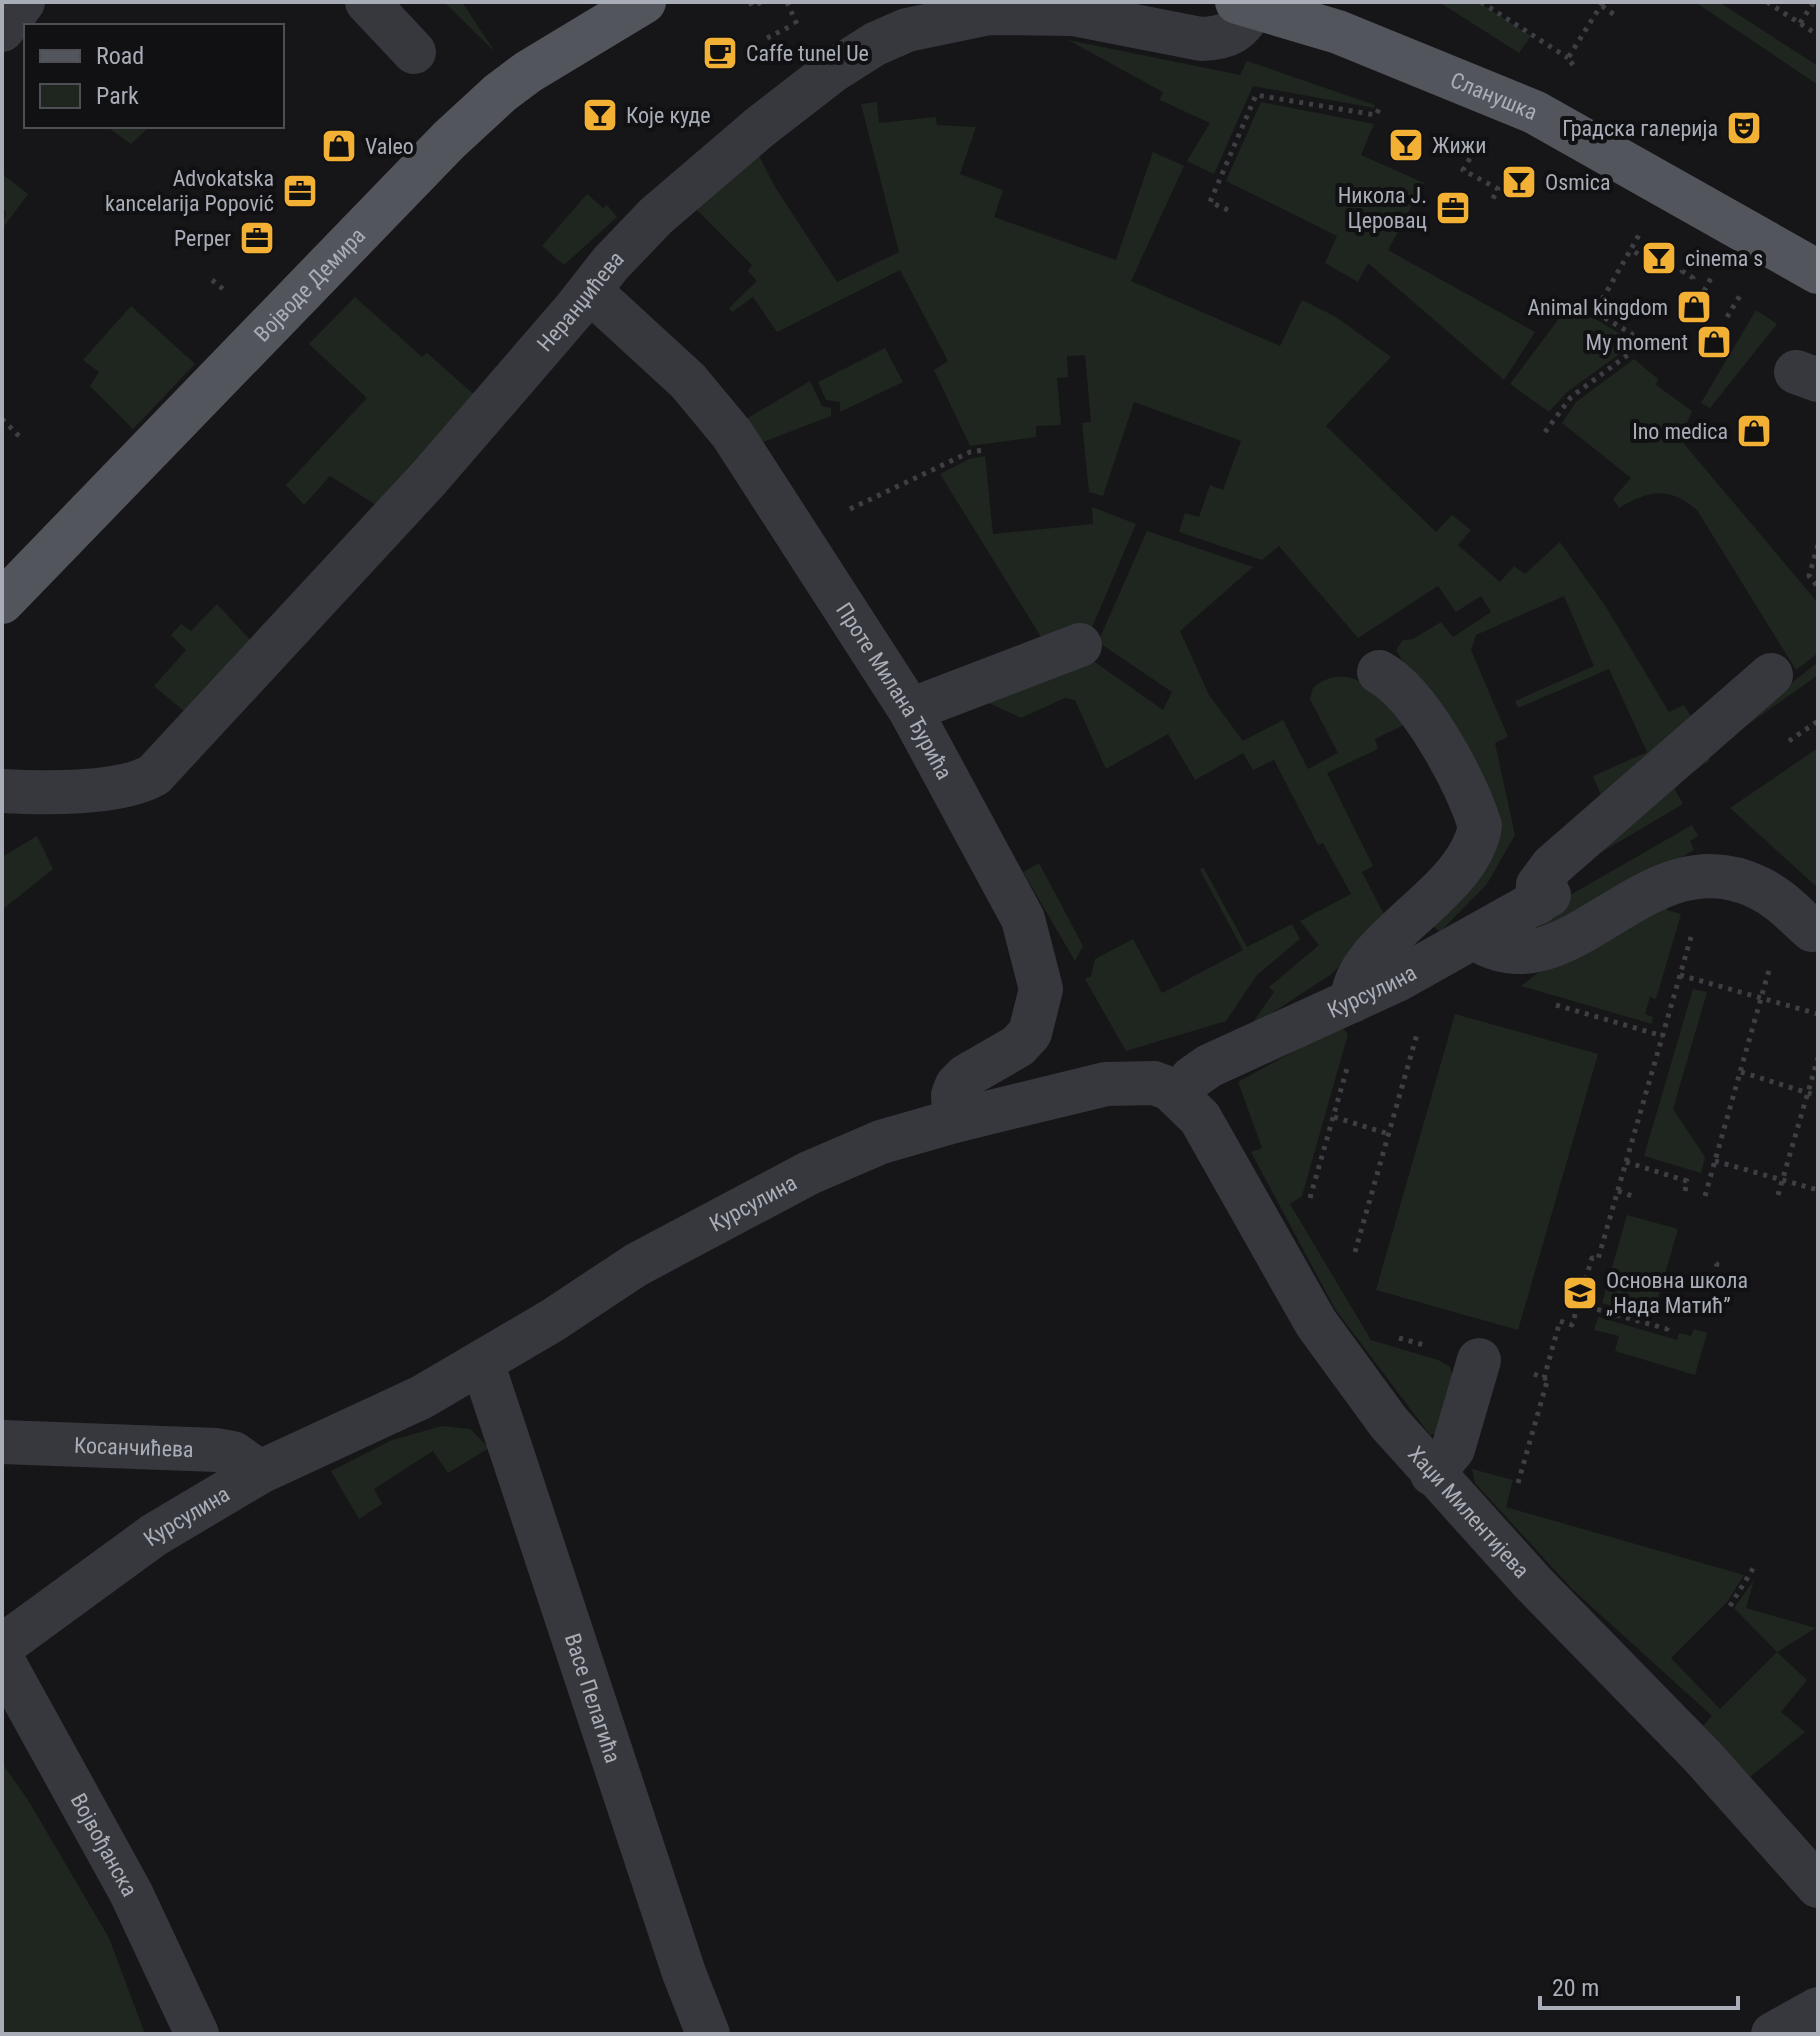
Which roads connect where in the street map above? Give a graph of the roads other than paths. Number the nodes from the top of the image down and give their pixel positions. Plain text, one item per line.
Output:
1 (23, 2) edge
2 (367, 2) edge
3 (644, 2) edge
4 (1245, 4) edge
5 (2, 30) edge
6 (414, 52) dead end
7 (1818, 272) edge
8 (590, 291) junction
9 (2, 602) edge
10 (1080, 645) dead end
11 (1379, 672) dead end
12 (1771, 675) dead end
13 (910, 710) junction
14 (2, 791) edge
15 (1812, 930) dead end
16 (1476, 939) junction
17 (1352, 1001) junction
18 (1178, 1095) junction
19 (954, 1121) junction
20 (1479, 1360) dead end
21 (482, 1362) junction
22 (2, 1442) edge
23 (260, 1472) junction
24 (1432, 1474) junction
25 (2, 1646) edge
26 (2, 1659) edge
27 (1818, 1886) edge
28 (1818, 2009) edge
29 (197, 2034) edge
30 (708, 2034) edge
31 (1773, 2034) edge

1 - 5 street
2 - 6 street
3 - 9 main road, Војводе Демира
4 - 7 main road, Сланушка
4 - 8 street, Неранџићева
8 - 13 street, Проте Милана Ђурића
8 - 14 street, Неранџићева
10 - 13 street
11 - 17 street
12 - 16 street, Курсулина
13 - 19 street, Проте Милана Ђурића
15 - 16 street
16 - 17 street, Курсулина
17 - 18 street, Курсулина
18 - 19 street, Курсулина
18 - 24 street, Хаџи Милентијева
19 - 21 street, Курсулина
20 - 24 street
21 - 23 street, Курсулина
21 - 30 street, Васе Пелагића
22 - 23 street, Косанчићева
23 - 25 street, Курсулина
24 - 27 street, Хаџи Милентијева
26 - 29 street, Војвођанска
28 - 31 street

